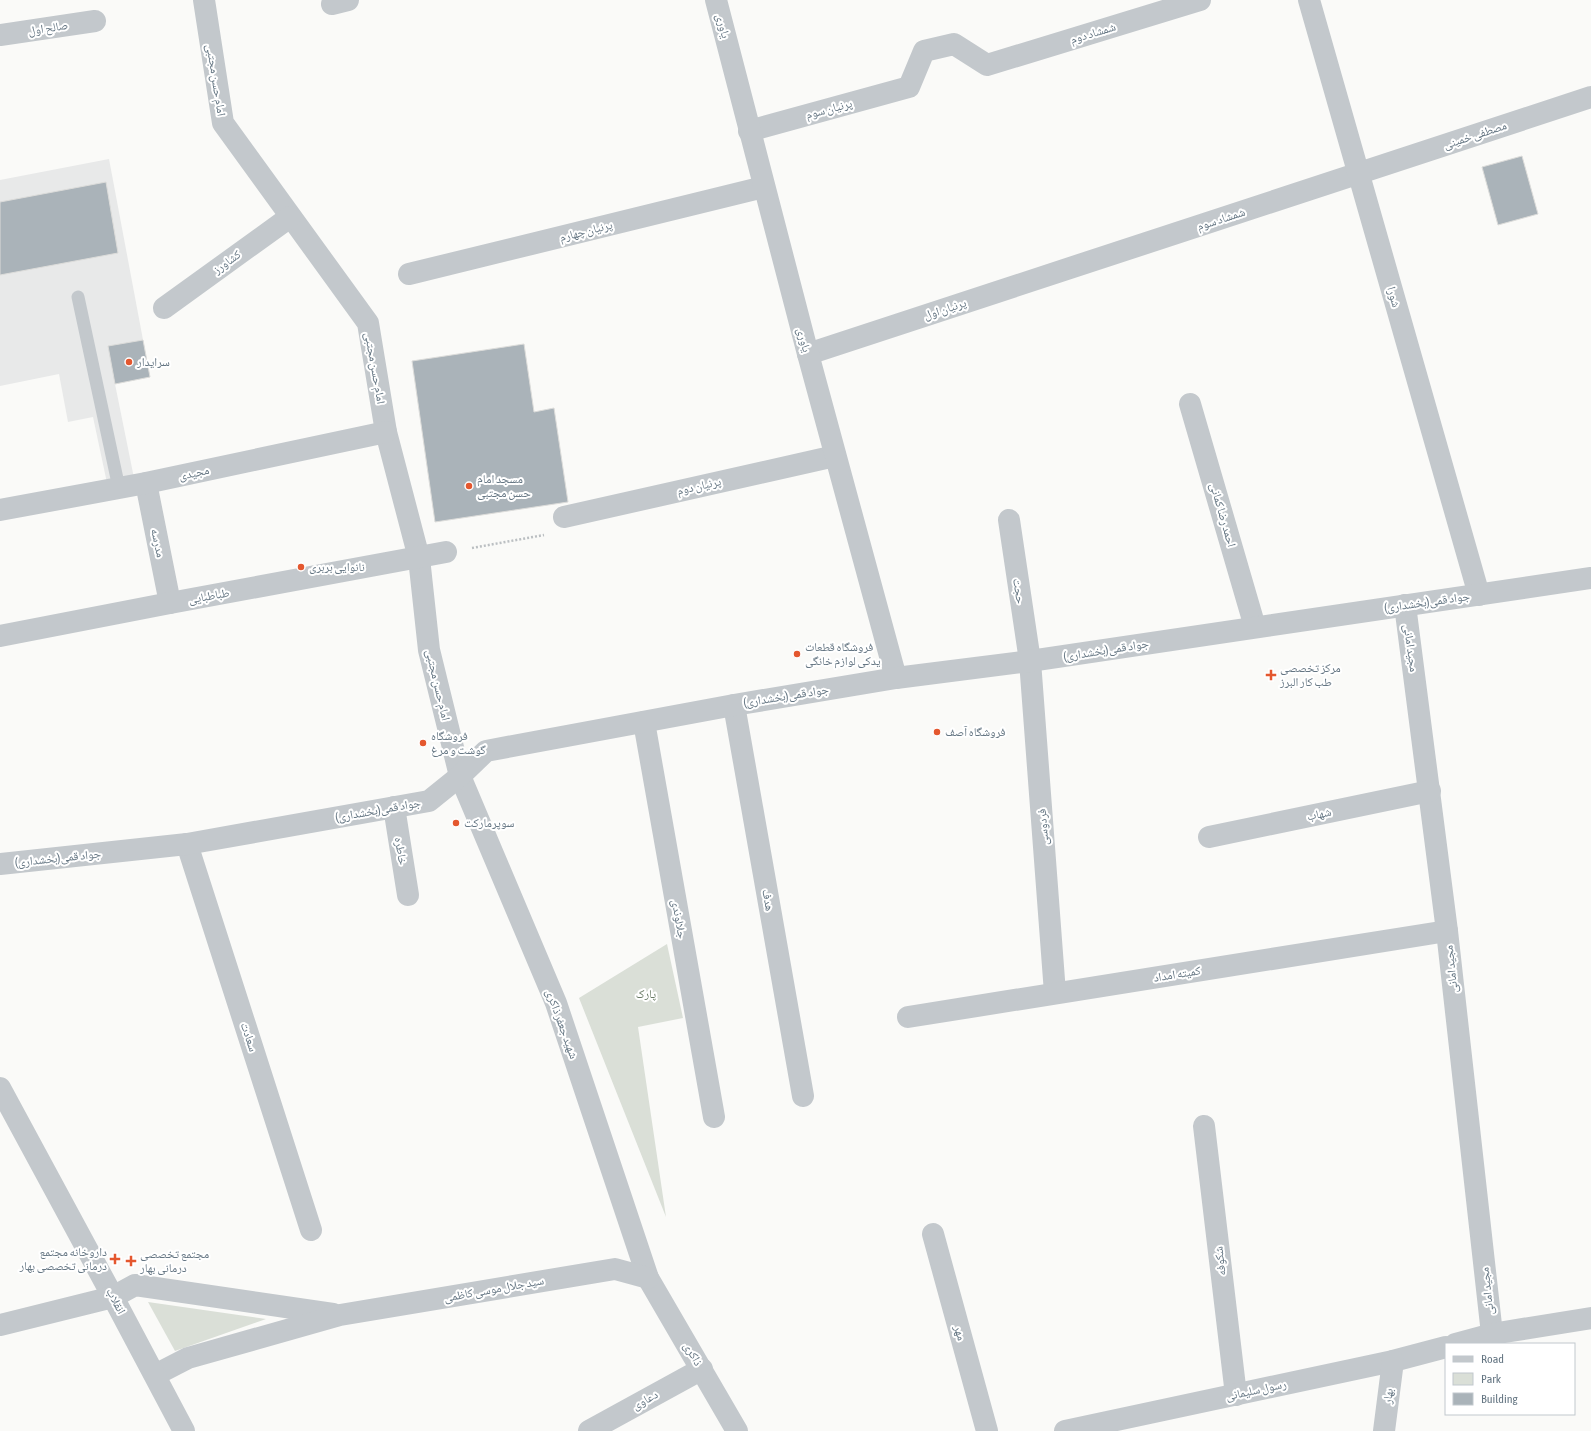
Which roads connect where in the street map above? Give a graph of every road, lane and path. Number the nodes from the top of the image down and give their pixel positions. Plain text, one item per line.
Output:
1 (204, 0) edge
2 (716, 0) edge
3 (1200, 0) edge
4 (1309, 0) edge
5 (95, 21) dead end
6 (0, 35) edge
7 (909, 87) joint
8 (1591, 97) edge
9 (749, 131) junction
10 (1358, 173) junction
11 (764, 187) junction
12 (290, 217) junction
13 (1083, 264) joint
14 (409, 274) dead end
15 (78, 297) dead end
16 (164, 308) dead end
17 (808, 354) junction
18 (1190, 404) dead end
19 (386, 432) junction
20 (835, 456) junction
21 (146, 483) junction
22 (119, 488) junction
23 (0, 510) edge
24 (564, 517) joint
25 (1009, 520) dead end
26 (446, 552) joint
27 (419, 558) junction
28 (1591, 578) edge
29 (1479, 595) junction
30 (170, 603) junction
31 (1405, 605) junction
32 (1255, 627) junction
33 (0, 636) edge
34 (1030, 662) junction
35 (896, 678) junction
36 (734, 705) junction
37 (644, 722) junction
38 (460, 776) junction
39 (1430, 791) junction
40 (394, 807) junction
41 (1209, 837) dead end
42 (187, 844) junction
43 (0, 864) edge
44 (408, 895) dead end
45 (1447, 931) junction
46 (1055, 993) junction
47 (908, 1017) dead end
48 (0, 1088) edge
49 (803, 1096) dead end
50 (714, 1117) dead end
51 (1204, 1126) dead end
52 (311, 1230) dead end
53 (933, 1234) dead end
54 (648, 1278) junction
55 (113, 1297) junction
56 (340, 1315) junction
57 (1591, 1318) edge
58 (0, 1325) edge
59 (1492, 1334) junction
60 (1460, 1343) edge
61 (1445, 1347) edge
62 (1393, 1362) junction
63 (702, 1369) junction
64 (155, 1375) junction
65 (1236, 1395) junction
66 (184, 1431) edge
67 (588, 1431) edge
68 (737, 1431) edge
69 (988, 1431) edge
70 (1065, 1431) edge
71 (1384, 1431) edge

1 - 12 street, امام حسن مجتبی
2 - 9 street, یاوری
3 - 7 street, شمشاد دوم
4 - 10 street, شورا
5 - 6 street, صالح اول
7 - 9 street, پرنیان سوم
8 - 10 street, مصطفی خمینی
9 - 11 street, یاوری
10 - 13 street, شمشاد سوم
10 - 29 street, شورا
11 - 14 street, پرنیان چهارم
11 - 17 street, یاوری
12 - 16 street, کشاورز
12 - 19 street, امام حسن مجتبی
13 - 17 street, پرنیان اول
15 - 22 lane
17 - 20 street, یاوری
18 - 32 street, احمد رضا کمانی
19 - 21 street, مجیدی
19 - 27 street, امام حسن مجتبی
20 - 24 street, پرنیان دوم
20 - 35 street, یاوری
21 - 22 street, مجیدی
21 - 30 street, مدرسه
22 - 23 street, مجیدی
24 - 26 path
25 - 34 street, حجت
26 - 27 street, طباطبایی
27 - 30 street, طباطبایی
27 - 38 street, امام حسن مجتبی
28 - 29 street, جواد قمی(بخشداری)
29 - 31 street, جواد قمی(بخشداری)
30 - 33 street, طباطبایی
31 - 32 street, جواد قمی(بخشداری)
31 - 39 street, مجید امانی
32 - 34 street, جواد قمی(بخشداری)
34 - 35 street, جواد قمی(بخشداری)
34 - 46 street, فردوسی
35 - 36 street, جواد قمی(بخشداری)
36 - 37 street, جواد قمی(بخشداری)
36 - 49 street, هدف
37 - 38 street, جواد قمی(بخشداری)
37 - 50 street, جلالوندی
38 - 40 street, جواد قمی(بخشداری)
38 - 54 street, شهید جعفر ذاکری
39 - 41 street, شهاب
39 - 45 street, مجید امانی
40 - 42 street, جواد قمی(بخشداری)
40 - 44 street, خاطره
42 - 43 street, جواد قمی(بخشداری)
42 - 52 street, سعادت
45 - 46 street, کمیته امداد
45 - 59 street, مجید امانی
46 - 47 street, کمیته امداد
48 - 55 street, انقلاب
51 - 65 street, شکوفه
53 - 69 street, مهر
54 - 56 street, سید جلال موسی کاظمی
54 - 63 street, ذاکری
55 - 56 street, سید جلال موسی کاظمی
55 - 58 street, سید جلال موسی کاظمی
55 - 64 street, انقلاب
56 - 64 street, سید جلال موسی کاظمی
57 - 59 street
59 - 60 street
61 - 62 street, رسول سلیمانی
62 - 65 street, رسول سلیمانی
62 - 71 street, بهار
63 - 67 street, دعاوی
63 - 68 street, ذاکری
64 - 66 street, انقلاب
65 - 70 street, رسول سلیمانی

